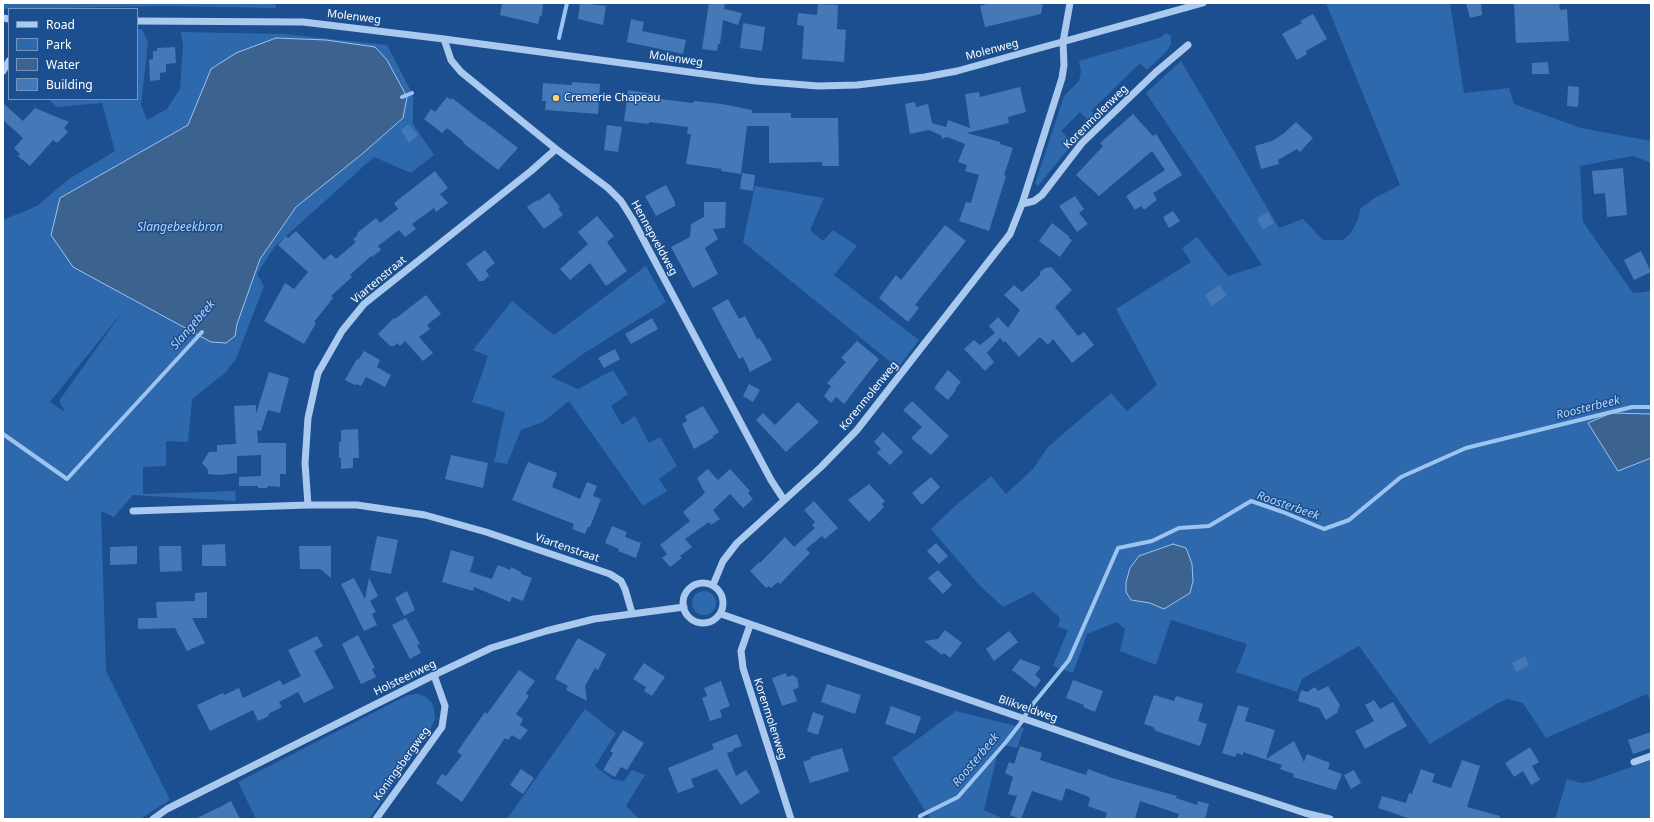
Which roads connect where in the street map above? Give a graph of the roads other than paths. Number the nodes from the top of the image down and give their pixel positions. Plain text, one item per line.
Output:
1 (1070, 3) edge
2 (1203, 3) edge
3 (138, 21) edge
4 (444, 39) junction
5 (1063, 42) junction
6 (1188, 45) dead end
7 (556, 149) junction
8 (1022, 204) junction
9 (784, 500) junction
10 (308, 505) junction
11 (133, 510) dead end
12 (713, 585) junction
13 (684, 607) junction
14 (632, 613) junction
15 (721, 614) junction
16 (750, 625) junction
17 (434, 675) junction
18 (1651, 756) edge
19 (1634, 762) dead end
20 (1304, 816) edge
21 (153, 819) edge
22 (376, 819) edge
23 (791, 819) edge
24 (1330, 819) edge

1 - 5 street, Korenmolenweg
2 - 5 street, Molenweg
3 - 4 street, Molenweg
4 - 5 street, Molenweg
4 - 7 street, Hennepveldweg
5 - 8 street, Korenmolenweg
6 - 8 street, Korenmolenweg
7 - 9 street, Hennepveldweg
7 - 10 street, Viartenstraat
8 - 9 street, Korenmolenweg
9 - 12 street, Korenmolenweg
10 - 11 street, Viartenstraat
10 - 14 street, Viartenstraat
12 - 13 street
12 - 15 street
13 - 14 street, Holsteenweg
13 - 15 street
14 - 17 street, Holsteenweg
15 - 16 street, Blikveldweg
16 - 20 street, Blikveldweg
16 - 23 street, Korenmolenweg
17 - 21 street, Holsteenweg
17 - 22 street, Koningsbergweg
18 - 19 street
20 - 24 street, Blikveldweg

